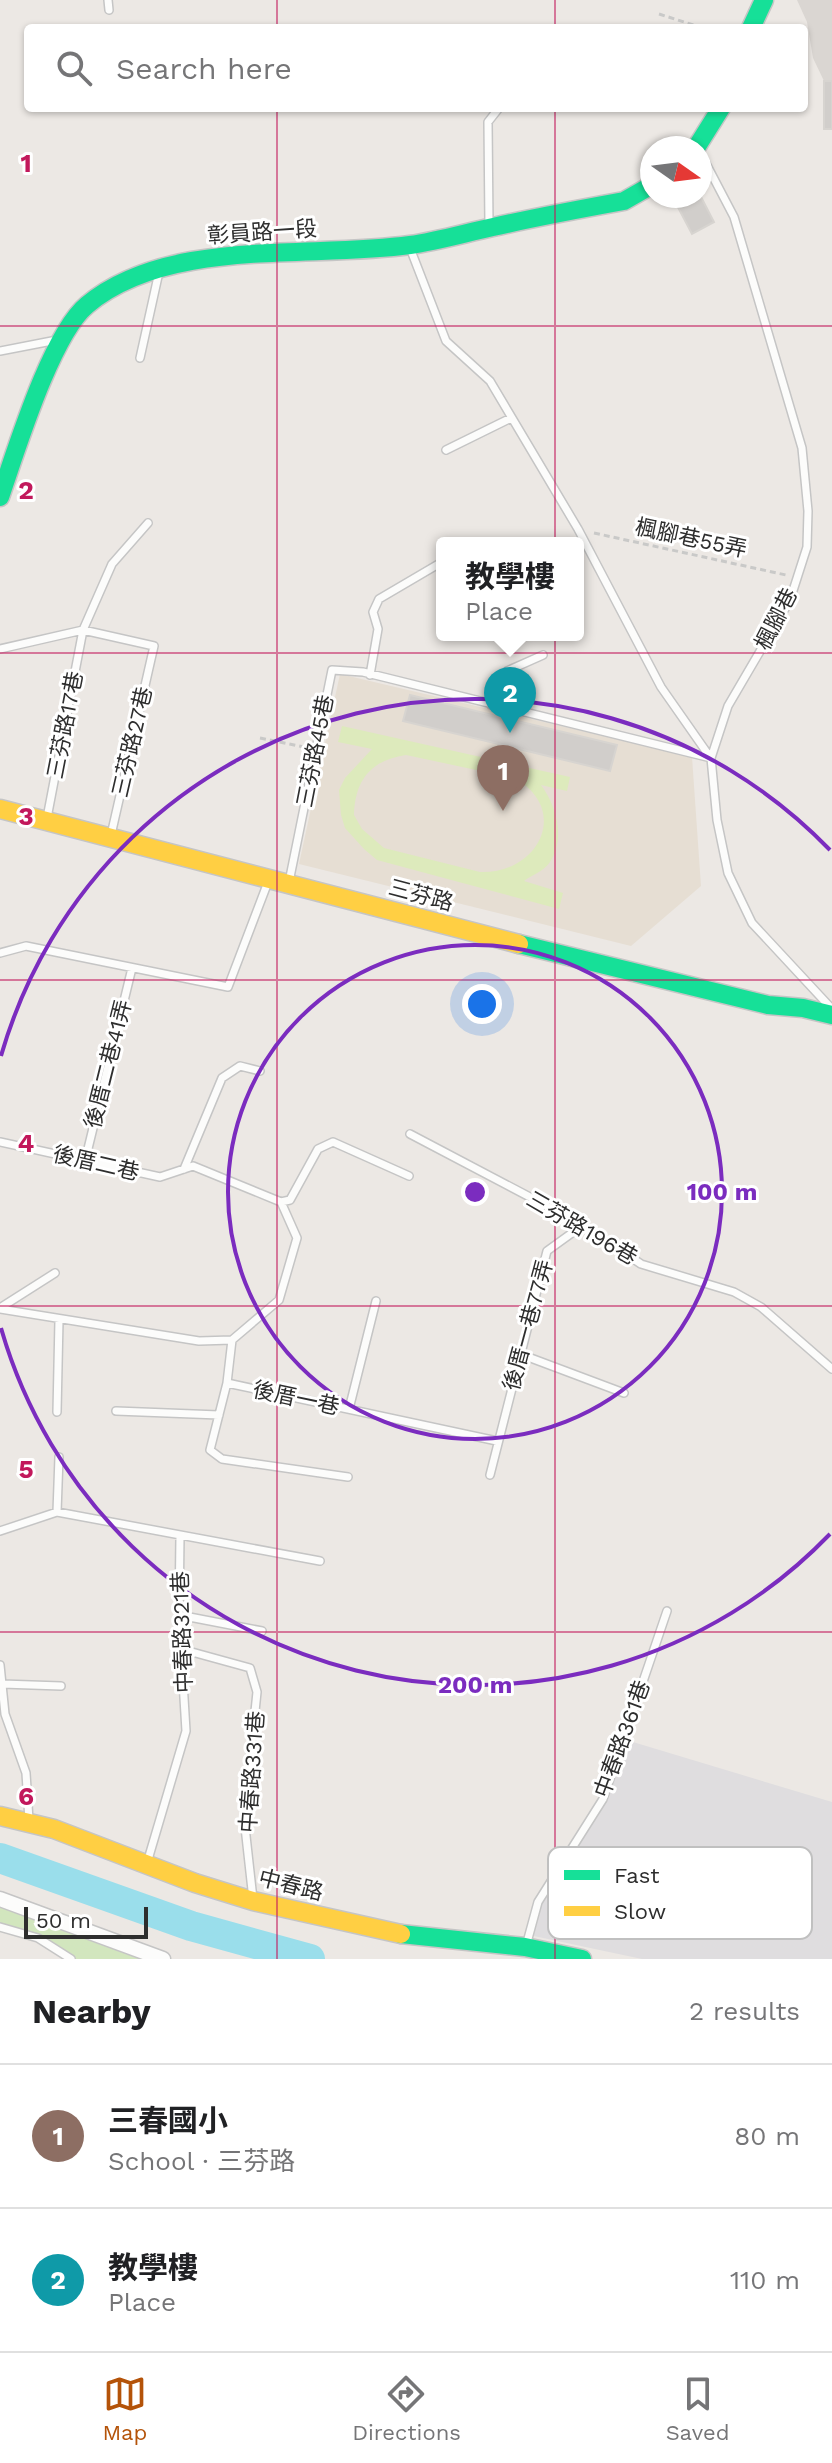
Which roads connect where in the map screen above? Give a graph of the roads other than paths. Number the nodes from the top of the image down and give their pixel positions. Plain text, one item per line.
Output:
1 (108, 0) edge
2 (764, 0) edge
3 (109, 10) dead end
4 (753, 24) edge
5 (496, 112) edge
6 (719, 112) edge
7 (705, 136) edge
8 (712, 175) edge
9 (640, 192) edge
10 (489, 228) junction
11 (409, 246) junction
12 (160, 270) junction
13 (64, 339) junction
14 (0, 351) edge
15 (140, 358) dead end
16 (511, 418) junction
17 (446, 450) dead end
18 (0, 497) edge
19 (148, 523) dead end
20 (582, 537) edge
21 (584, 540) edge
22 (436, 566) edge
23 (83, 630) junction
24 (0, 649) edge
25 (543, 655) dead end
26 (370, 675) junction
27 (491, 705) junction
28 (711, 758) junction
29 (0, 809) edge
30 (47, 820) junction
31 (110, 837) junction
32 (270, 879) junction
33 (288, 885) junction
34 (0, 953) edge
35 (132, 968) junction
36 (832, 1012) edge
37 (260, 1071) dead end
38 (410, 1134) dead end
39 (0, 1142) edge
40 (85, 1161) junction
41 (184, 1169) junction
42 (409, 1176) dead end
43 (281, 1202) junction
44 (583, 1225) junction
45 (55, 1273) dead end
46 (376, 1301) dead end
47 (0, 1309) edge
48 (59, 1320) junction
49 (232, 1340) junction
50 (520, 1354) junction
51 (832, 1369) edge
52 (227, 1383) junction
53 (624, 1393) dead end
54 (349, 1409) junction
55 (116, 1411) dead end
56 (57, 1412) dead end
57 (219, 1415) junction
58 (497, 1441) junction
59 (59, 1457) dead end
60 (490, 1475) dead end
61 (348, 1477) dead end
62 (57, 1512) junction
63 (0, 1531) edge
64 (180, 1536) junction
65 (320, 1561) dead end
66 (667, 1611) dead end
67 (179, 1615) junction
68 (262, 1631) dead end
69 (181, 1649) junction
70 (0, 1665) edge
71 (2, 1684) junction
72 (61, 1686) dead end
73 (3, 1714) edge
74 (0, 1816) edge
75 (29, 1823) junction
76 (573, 1847) edge
77 (146, 1864) junction
78 (548, 1886) edge
79 (0, 1899) edge
80 (253, 1901) junction
81 (0, 1927) edge
82 (525, 1947) junction
83 (495, 1952) edge
84 (71, 1959) edge
85 (163, 1959) edge
86 (582, 1959) edge

1 - 3 lane
2 - 4 street
5 - 10 lane
6 - 7 street
8 - 28 lane, 楓腳巷
9 - 10 street, 彰員路一段
10 - 11 street, 彰員路一段
11 - 12 street, 彰員路一段
11 - 16 lane
12 - 13 street, 彰員路一段
12 - 15 lane
13 - 14 lane
13 - 18 street, 彰員路一段
16 - 17 lane
16 - 20 lane
19 - 23 lane, 三芬路17巷
21 - 28 lane
22 - 26 lane
23 - 24 lane
23 - 30 lane, 三芬路17巷
23 - 31 lane, 三芬路27巷
25 - 27 lane
26 - 27 lane, 三芬路45巷
26 - 33 lane, 三芬路45巷
27 - 28 lane, 三芬路45巷
28 - 36 lane, 楓腳巷
29 - 30 street, 三芬路
30 - 31 street, 三芬路
31 - 32 street, 三芬路
32 - 33 street, 三芬路
32 - 35 lane
33 - 36 street, 三芬路
34 - 35 lane
35 - 40 lane, 後厝二巷41弄
37 - 41 lane
38 - 44 lane, 三芬路196巷
39 - 40 lane, 後厝二巷
40 - 41 lane, 後厝二巷
41 - 43 lane, 後厝二巷
42 - 43 lane
43 - 49 lane
44 - 50 lane, 後厝一巷77弄
44 - 51 lane, 三芬路196巷
45 - 47 lane
46 - 54 lane
47 - 48 lane
48 - 49 lane
48 - 56 lane
49 - 52 lane, 後厝一巷
50 - 53 lane
50 - 58 lane, 後厝一巷77弄
52 - 54 lane, 後厝一巷
52 - 57 lane
54 - 58 lane, 後厝一巷
55 - 57 lane
57 - 61 lane
58 - 60 lane, 後厝一巷77弄
59 - 62 lane
62 - 63 lane
62 - 64 lane
64 - 65 lane, 中春路321巷
64 - 67 lane, 中春路321巷
66 - 76 lane, 中春路361巷
67 - 68 lane
67 - 69 lane, 中春路321巷
69 - 77 lane, 中春路321巷
69 - 80 lane, 中春路331巷
70 - 71 lane
71 - 72 lane
71 - 73 lane
73 - 75 lane
74 - 75 street, 中春路
75 - 77 street, 中春路
77 - 80 street, 中春路
78 - 82 lane, 中春路361巷
79 - 85 street
80 - 83 street, 中春路
81 - 84 lane
82 - 83 street, 中春路
82 - 86 street, 中春路

